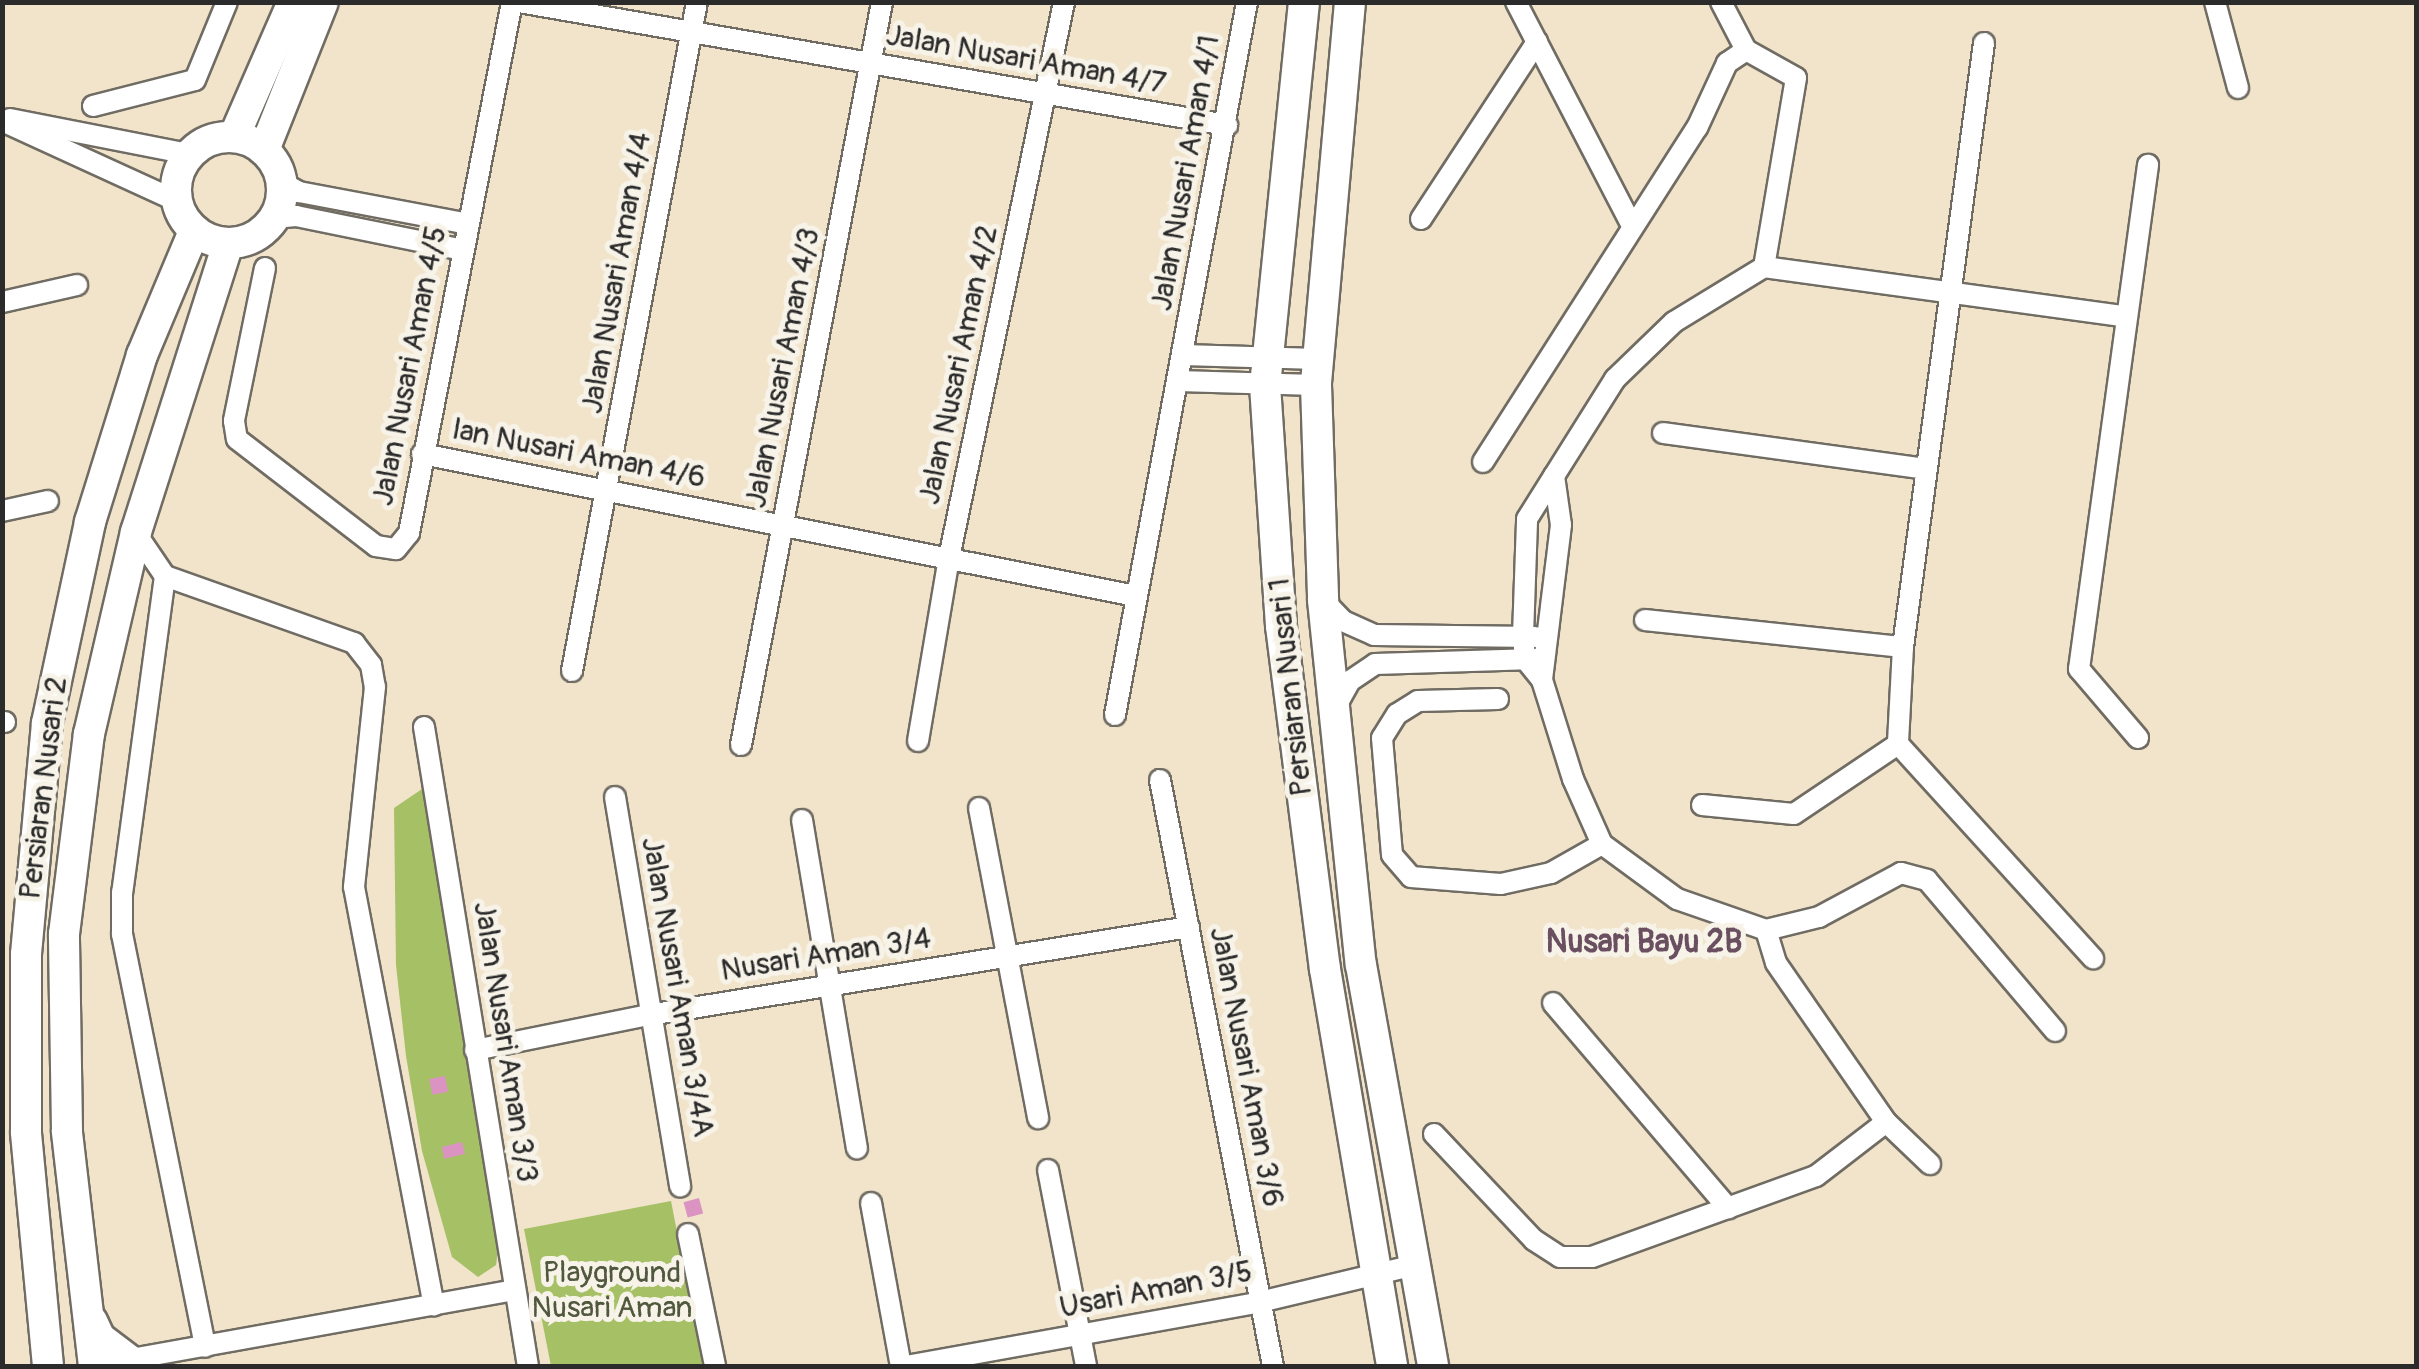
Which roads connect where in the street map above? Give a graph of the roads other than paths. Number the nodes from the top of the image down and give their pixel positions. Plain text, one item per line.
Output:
1 (227, 2) edge
2 (292, 2) edge
3 (323, 2) edge
4 (516, 2) edge
5 (697, 2) edge
6 (882, 2) edge
7 (1064, 2) edge
8 (1247, 2) edge
9 (1304, 2) edge
10 (1350, 2) edge
11 (1516, 2) edge
12 (1721, 2) edge
13 (2215, 2) edge
14 (692, 32) junction
15 (1536, 42) junction
16 (1984, 42) dead end
17 (1746, 50) junction
18 (871, 63) junction
19 (2238, 88) dead end
20 (1046, 93) junction
21 (93, 106) dead end
22 (2, 120) edge
23 (1228, 126) junction
24 (234, 137) junction
25 (264, 150) junction
26 (190, 154) junction
27 (2148, 166) dead end
28 (281, 182) junction
29 (177, 201) junction
30 (274, 218) junction
31 (1422, 219) dead end
32 (468, 224) junction
33 (1631, 224) junction
34 (194, 231) junction
35 (228, 244) junction
36 (463, 250) junction
37 (1764, 267) junction
38 (265, 268) dead end
39 (77, 284) dead end
40 (1948, 292) junction
41 (2, 302) edge
42 (2124, 316) junction
43 (1183, 354) junction
44 (1266, 372) junction
45 (1317, 372) junction
46 (1178, 381) junction
47 (1663, 433) dead end
48 (422, 454) junction
49 (1483, 462) dead end
50 (1926, 469) junction
51 (1554, 476) junction
52 (608, 490) junction
53 (48, 501) dead end
54 (2, 511) edge
55 (784, 525) junction
56 (136, 532) junction
57 (948, 558) junction
58 (165, 576) junction
59 (1136, 596) junction
60 (121, 598) junction
61 (1324, 600) junction
62 (1646, 620) dead end
63 (1522, 636) junction
64 (1903, 647) junction
65 (1539, 651) junction
66 (572, 671) dead end
67 (1498, 698) dead end
68 (1334, 708) junction
69 (1115, 714) dead end
70 (424, 727) dead end
71 (2138, 738) dead end
72 (918, 741) dead end
73 (1898, 744) junction
74 (741, 745) dead end
75 (1160, 780) dead end
76 (615, 797) dead end
77 (1702, 805) dead end
78 (979, 808) dead end
79 (802, 820) dead end
80 (1602, 844) junction
81 (1189, 927) junction
82 (1766, 930) junction
83 (1006, 956) junction
84 (2093, 958) dead end
85 (831, 986) junction
86 (1554, 1003) dead end
87 (649, 1015) junction
88 (2055, 1031) dead end
89 (475, 1050) junction
90 (1038, 1118) dead end
91 (1886, 1122) junction
92 (1434, 1134) dead end
93 (858, 1148) dead end
94 (1930, 1164) dead end
95 (1048, 1170) dead end
96 (680, 1187) dead end
97 (872, 1203) dead end
98 (1728, 1208) junction
99 (688, 1234) dead end
100 (1415, 1264) junction
101 (1374, 1274) junction
102 (515, 1290) junction
103 (1260, 1302) junction
104 (434, 1305) junction
105 (87, 1309) junction
106 (1080, 1336) junction
107 (205, 1347) junction
108 (125, 1363) edge
109 (48, 1366) edge
110 (92, 1366) edge
111 (528, 1366) edge
112 (715, 1366) edge
113 (904, 1366) edge
114 (1086, 1366) edge
115 (1273, 1366) edge
116 (1392, 1366) edge
117 (1433, 1366) edge

1 - 21 street
2 - 24 street
3 - 25 street
4 - 14 street, Jalan Nusari Aman 4/7
4 - 32 street, Jalan Nusari Aman 4/5
5 - 14 street, Jalan Nusari Aman 4/4
6 - 18 street, Jalan Nusari Aman 4/3
7 - 20 street, Jalan Nusari Aman 4/2
8 - 23 street, Jalan Nusari Aman 4/1
9 - 44 street, Persiaran Nusari 1
10 - 45 street, Persiaran Nusari 1
11 - 15 street
12 - 17 street
13 - 19 street
14 - 18 street, Jalan Nusari Aman 4/7
14 - 52 street, Jalan Nusari Aman 4/4
15 - 31 street
15 - 33 street
16 - 40 street
17 - 33 street
17 - 37 street
18 - 20 street, Jalan Nusari Aman 4/7
18 - 55 street, Jalan Nusari Aman 4/3
20 - 23 street, Jalan Nusari Aman 4/7
20 - 57 street, Jalan Nusari Aman 4/2
22 - 26 street
22 - 29 street
23 - 43 street, Jalan Nusari Aman 4/1
24 - 25 street
24 - 26 street
25 - 28 street
26 - 29 street
27 - 42 street
28 - 30 street
28 - 32 street
29 - 34 street
30 - 35 street
30 - 36 street
32 - 36 street, Jalan Nusari Aman 4/5
33 - 49 street
34 - 35 street
34 - 109 street, Persiaran Nusari 2
35 - 56 street, Persiaran Nusari 2
36 - 48 street, Jalan Nusari Aman 4/5
37 - 40 street
37 - 51 street
38 - 48 street, Jalan Nusari Aman 4/5
39 - 41 street
40 - 42 street
40 - 50 street
42 - 71 street
43 - 44 street
43 - 46 street, Jalan Nusari Aman 4/1
44 - 45 street
44 - 46 street
44 - 101 street, Persiaran Nusari 1
45 - 61 street, Persiaran Nusari 1
46 - 59 street
47 - 50 street
48 - 52 street, lan Nusari Aman 4/6
50 - 64 street
51 - 63 street
51 - 65 street
52 - 55 street, lan Nusari Aman 4/6
52 - 66 street, Jalan Nusari Aman 4/4
53 - 54 street
55 - 57 street, lan Nusari Aman 4/6
55 - 74 street, Jalan Nusari Aman 4/3
56 - 58 street
56 - 60 street, Persiaran Nusari 2
57 - 59 street, lan Nusari Aman 4/6
57 - 72 street, Jalan Nusari Aman 4/2
58 - 60 street
58 - 104 street
58 - 107 street
59 - 69 street
60 - 105 street, Persiaran Nusari 2
61 - 63 street
61 - 68 street, Persiaran Nusari 1
62 - 64 street
63 - 65 street
64 - 73 street
65 - 68 street
65 - 80 street
67 - 80 street
68 - 100 street, Persiaran Nusari 1
70 - 89 street, Jalan Nusari Aman 3/3
73 - 77 street
73 - 84 street
75 - 81 street, Jalan Nusari Aman 3/6
76 - 87 street, Jalan Nusari Aman 3/4A
78 - 83 street
79 - 85 street
80 - 82 street
81 - 83 street, Nusari Aman 3/4
81 - 103 street, Jalan Nusari Aman 3/6
82 - 88 street
82 - 91 street
83 - 85 street, Nusari Aman 3/4
83 - 90 street
85 - 87 street, Nusari Aman 3/4
85 - 93 street
86 - 98 street
87 - 89 street, Nusari Aman 3/4
87 - 96 street, Jalan Nusari Aman 3/4A
89 - 102 street, Jalan Nusari Aman 3/3
91 - 94 street
91 - 98 street
92 - 98 street
95 - 106 street
97 - 113 street
99 - 112 street
100 - 101 street, Usari Aman 3/5
100 - 117 street, Persiaran Nusari 1
101 - 103 street, Usari Aman 3/5
101 - 116 street, Persiaran Nusari 1
102 - 104 street
102 - 111 street, Jalan Nusari Aman 3/3
103 - 106 street, Usari Aman 3/5
103 - 115 street, Jalan Nusari Aman 3/6
104 - 107 street
105 - 108 street
105 - 110 street, Persiaran Nusari 2
106 - 113 street, Usari Aman 3/5
106 - 114 street
107 - 108 street
108 - 110 street

